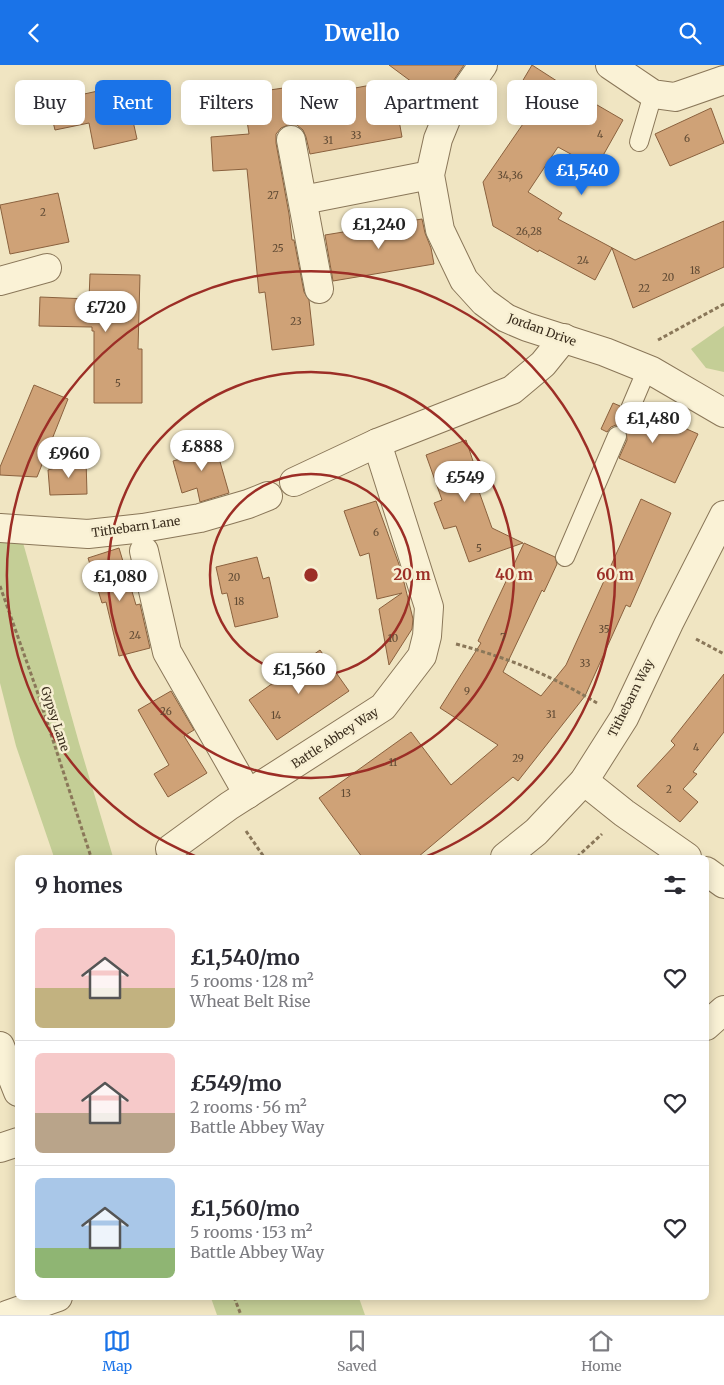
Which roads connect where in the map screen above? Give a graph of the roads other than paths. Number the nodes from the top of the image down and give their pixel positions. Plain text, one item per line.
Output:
1 (483, 65) edge
2 (610, 65) edge
3 (724, 81) edge
4 (652, 94) junction
5 (291, 141) dead end
6 (639, 142) dead end
7 (430, 175) junction
8 (303, 200) junction
9 (47, 268) dead end
10 (0, 281) edge
11 (319, 289) dead end
12 (564, 338) junction
13 (647, 369) junction
14 (630, 409) dead end
15 (724, 413) edge
16 (617, 437) dead end
17 (377, 443) junction
18 (294, 482) dead end
19 (268, 496) dead end
20 (724, 515) edge
21 (0, 528) edge
22 (144, 551) dead end
23 (564, 557) dead end
24 (584, 781) junction
25 (248, 795) junction
26 (170, 849) dead end
27 (507, 855) edge
28 (684, 855) edge
29 (709, 873) edge
30 (724, 884) edge
31 (724, 1010) edge
32 (709, 1023) edge
33 (0, 1046) edge
34 (15, 1084) edge
35 (15, 1143) edge
36 (0, 1148) edge
37 (50, 1300) edge
38 (7, 1315) edge

1 - 7 street, Jordan Drive
2 - 4 street
3 - 4 street
4 - 6 lane
5 - 8 street
7 - 8 street
7 - 12 street, Jordan Drive
8 - 11 street
9 - 10 street
12 - 13 street, Jordan Drive
12 - 17 street
13 - 14 lane
13 - 15 street, Jordan Drive
16 - 23 lane
17 - 18 street
17 - 25 street, Battle Abbey Way
19 - 21 street, Tithebarn Lane
20 - 24 street, Tithebarn Way
22 - 25 street
24 - 27 street, Tithebarn Way
24 - 28 street
25 - 26 street, Battle Abbey Way
29 - 30 street
31 - 32 street
33 - 34 street
35 - 36 street
37 - 38 street

